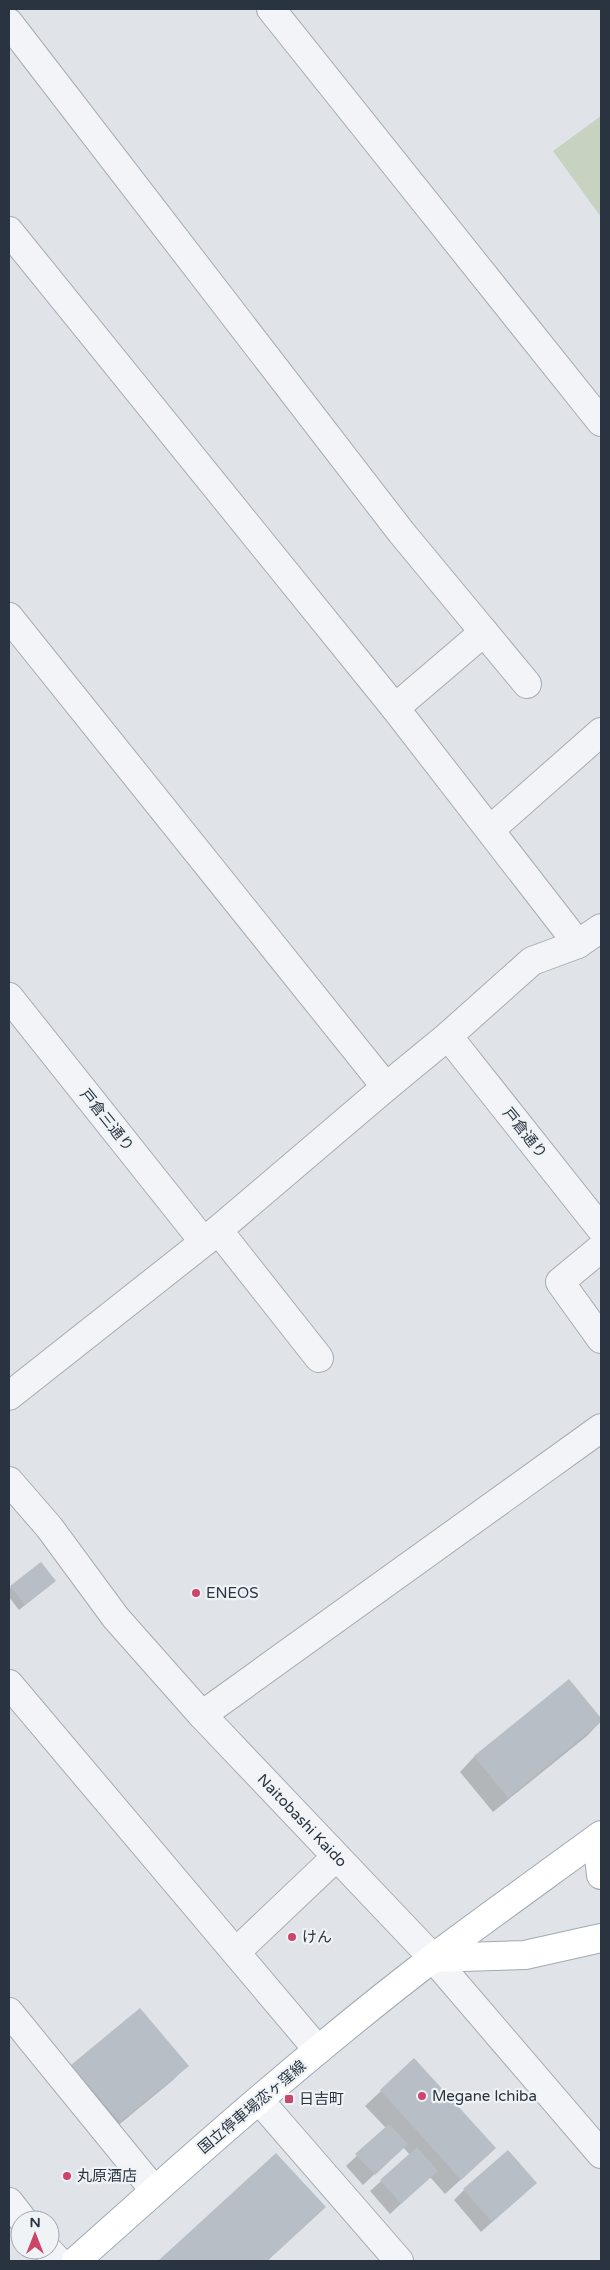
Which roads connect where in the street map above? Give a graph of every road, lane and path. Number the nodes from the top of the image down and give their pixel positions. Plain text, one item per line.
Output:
1 (271, 9) edge
2 (9, 23) edge
3 (9, 231) edge
4 (601, 422) edge
5 (9, 617) edge
6 (484, 632) junction
7 (527, 684) dead end
8 (395, 708) junction
9 (601, 732) edge
10 (491, 829) junction
11 (601, 928) edge
12 (578, 944) junction
13 (9, 998) edge
14 (448, 1036) junction
15 (386, 1086) junction
16 (601, 1229) edge
17 (211, 1236) junction
18 (601, 1248) edge
19 (601, 1338) edge
20 (319, 1358) dead end
21 (9, 1396) edge
22 (601, 1428) edge
23 (9, 1481) edge
24 (9, 1684) edge
25 (202, 1715) junction
26 (601, 1835) edge
27 (601, 1849) edge
28 (336, 1857) junction
29 (601, 1875) edge
30 (601, 1938) edge
31 (236, 1952) junction
32 (433, 1958) junction
33 (9, 2012) edge
34 (318, 2050) junction
35 (259, 2100) junction
36 (601, 2154) edge
37 (154, 2190) junction
38 (76, 2261) edge
39 (398, 2261) edge

1 - 4 street
2 - 6 street
3 - 8 street
5 - 15 street
6 - 7 street
6 - 8 street
8 - 10 street
9 - 10 street
10 - 12 street
11 - 12 street
12 - 14 street
13 - 17 street, 戸倉三通り
14 - 15 street
14 - 16 street, 戸倉通り
15 - 17 street
17 - 20 street, 戸倉三通り
17 - 21 street
18 - 19 street
22 - 25 street
23 - 25 street, Naitobashi Kaido
24 - 31 street
25 - 28 street, Naitobashi Kaido
26 - 32 main road, 国立停車場恋ヶ窪線
27 - 29 main road
28 - 31 street
28 - 32 street, Naitobashi Kaido
30 - 32 main road
31 - 34 street
32 - 34 main road, 国立停車場恋ヶ窪線
32 - 36 street, Naitobashi Kaido
33 - 37 street
34 - 35 main road, 国立停車場恋ヶ窪線
35 - 37 main road, 国立停車場恋ヶ窪線
35 - 39 street
37 - 38 main road, 国立停車場恋ヶ窪線

